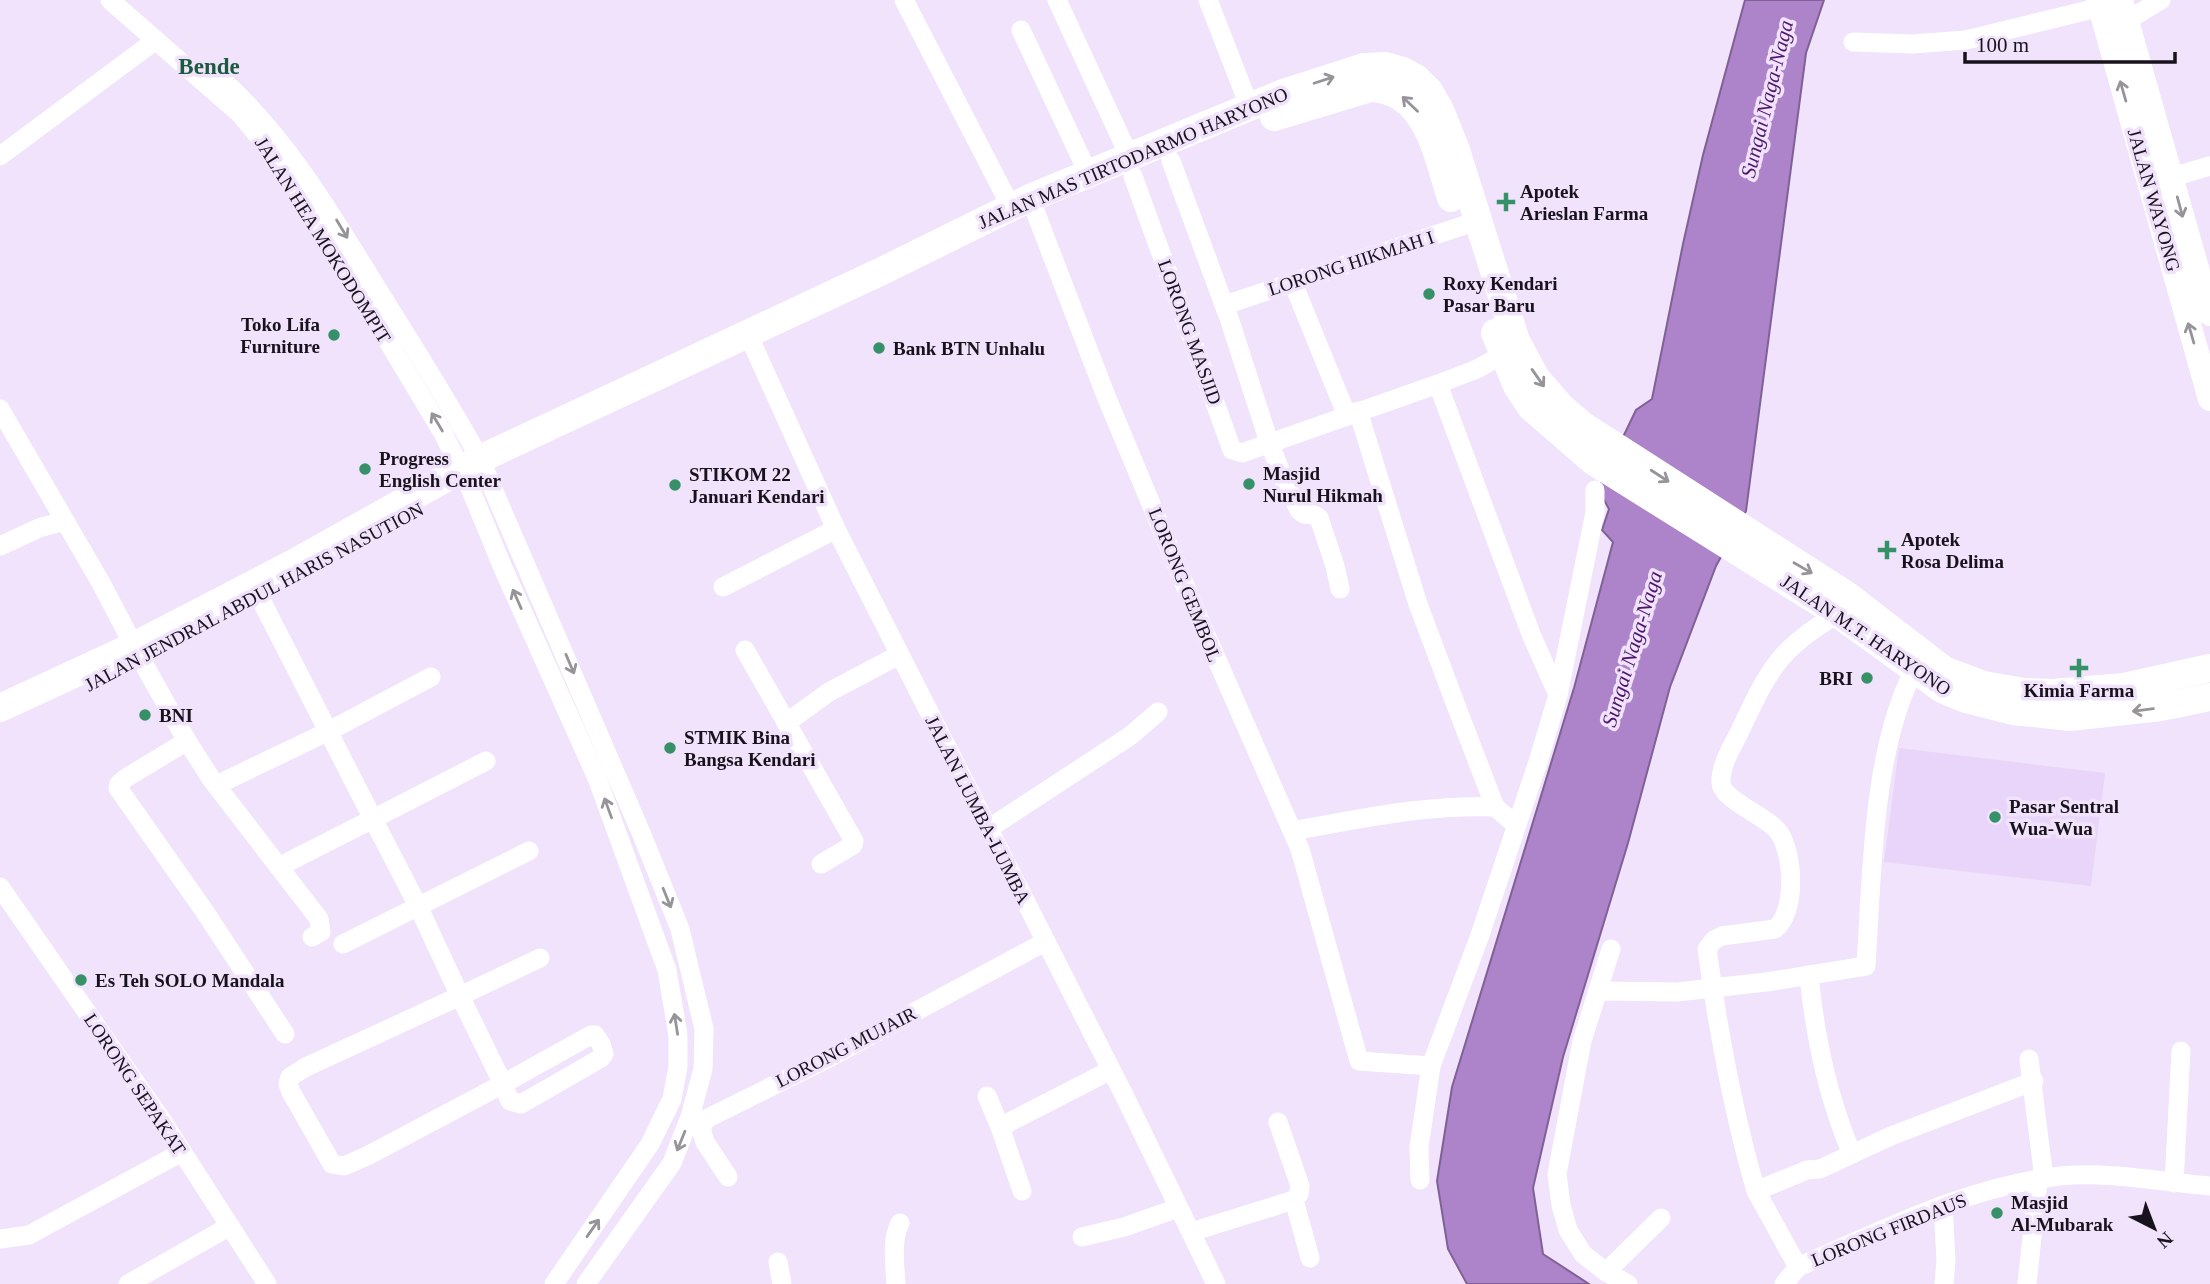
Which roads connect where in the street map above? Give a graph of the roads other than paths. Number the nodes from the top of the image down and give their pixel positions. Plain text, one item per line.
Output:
1 (110, 0) edge
2 (130, 0) edge
3 (904, 0) edge
4 (1057, 0) edge
5 (1208, 0) edge
6 (2161, 0) edge
7 (2112, 7) edge
8 (1021, 30) dead end
9 (156, 40) junction
10 (1853, 42) dead end
11 (1250, 108) junction
12 (0, 156) edge
13 (1171, 161) junction
14 (2210, 166) edge
15 (1132, 167) junction
16 (1089, 175) junction
17 (2172, 177) junction
18 (306, 191) junction
19 (1026, 207) junction
20 (1469, 224) junction
21 (1293, 283) junction
22 (1224, 305) junction
23 (2210, 314) edge
24 (751, 340) junction
25 (1502, 355) junction
26 (1438, 384) junction
27 (2210, 399) edge
28 (0, 409) edge
29 (1352, 414) junction
30 (1269, 442) junction
31 (1598, 450) junction
32 (474, 471) junction
33 (1595, 490) dead end
34 (64, 521) junction
35 (836, 529) junction
36 (1741, 540) junction
37 (0, 546) edge
38 (723, 587) dead end
39 (1340, 589) dead end
40 (260, 598) junction
41 (1838, 614) junction
42 (164, 640) junction
43 (744, 650) dead end
44 (138, 653) junction
45 (899, 655) junction
46 (2210, 668) edge
47 (1914, 670) junction
48 (431, 677) dead end
49 (1558, 695) junction
50 (2210, 697) edge
51 (0, 708) edge
52 (1158, 712) dead end
53 (786, 723) junction
54 (0, 727) edge
55 (327, 732) junction
56 (187, 741) junction
57 (486, 761) dead end
58 (225, 781) dead end
59 (1495, 807) junction
60 (373, 818) junction
61 (1516, 825) junction
62 (988, 829) junction
63 (1292, 831) junction
64 (529, 851) dead end
65 (288, 862) dead end
66 (821, 864) dead end
67 (0, 887) edge
68 (418, 906) junction
69 (312, 937) dead end
70 (1045, 942) junction
71 (343, 944) dead end
72 (1611, 949) dead end
73 (540, 958) dead end
74 (1809, 975) junction
75 (1712, 989) junction
76 (1598, 991) junction
77 (460, 996) junction
78 (285, 1034) dead end
79 (2181, 1051) dead end
80 (2029, 1059) dead end
81 (1431, 1066) junction
82 (1111, 1070) junction
83 (2034, 1082) junction
84 (503, 1084) junction
85 (987, 1096) dead end
86 (1278, 1122) dead end
87 (1000, 1127) junction
88 (182, 1152) junction
89 (1852, 1154) junction
90 (728, 1177) dead end
91 (1420, 1180) dead end
92 (2041, 1180) junction
93 (2174, 1183) junction
94 (2210, 1186) edge
95 (1022, 1191) dead end
96 (1756, 1191) junction
97 (1294, 1200) junction
98 (1943, 1205) junction
99 (1178, 1208) junction
100 (1661, 1218) dead end
101 (900, 1223) dead end
102 (230, 1226) junction
103 (1191, 1232) junction
104 (1082, 1237) dead end
105 (0, 1239) edge
106 (1310, 1258) dead end
107 (778, 1262) dead end
108 (1798, 1267) junction
109 (1606, 1272) junction
110 (128, 1284) edge
111 (267, 1284) edge
112 (554, 1284) edge
113 (586, 1284) edge
114 (782, 1284) edge
115 (896, 1284) edge
116 (1216, 1284) edge
117 (1628, 1284) edge
118 (1784, 1284) edge
119 (1944, 1284) edge
120 (2027, 1284) edge

1 - 9 street, JALAN HEA MOKODOMPIT
2 - 18 street, JALAN HEA MOKODOMPIT
3 - 19 street, LORONG GEMBOL
4 - 15 street
5 - 11 street
6 - 7 street
7 - 10 street
7 - 17 main road, JALAN WAYONG
27 -> 7 main road, JALAN WAYONG
8 - 16 street
9 - 12 street
9 - 18 street, JALAN HEA MOKODOMPIT
11 - 15 highway, JALAN MAS TIRTODARMO HARYONO
11 -> 20 highway, JALAN MAS TIRTODARMO HARYONO
13 - 15 highway, JALAN MAS TIRTODARMO HARYONO
20 -> 13 highway, JALAN MAS TIRTODARMO HARYONO
13 - 22 street
14 - 17 street
15 - 16 highway, JALAN MAS TIRTODARMO HARYONO
15 - 19 highway, JALAN MAS TIRTODARMO HARYONO
15 - 30 street, LORONG MASJID
16 - 19 highway, JALAN MAS TIRTODARMO HARYONO
17 -> 23 main road, JALAN WAYONG
18 - 32 street, JALAN HEA MOKODOMPIT
19 - 24 highway, JALAN MAS TIRTODARMO HARYONO
19 - 63 street, LORONG GEMBOL
20 - 21 street, LORONG HIKMAH I
20 - 25 highway, JALAN MAS TIRTODARMO HARYONO
20 -> 31 highway, JALAN MAS TIRTODARMO HARYONO
21 - 22 street, LORONG HIKMAH I
21 - 29 street
22 - 30 street
24 - 32 highway, JALAN MAS TIRTODARMO HARYONO
24 - 35 street, JALAN LUMBA-LUMBA
25 - 26 street
25 - 31 highway, JALAN MAS TIRTODARMO HARYONO
26 - 29 street
26 - 49 street
28 - 34 street
29 - 30 street
29 - 59 street
30 - 39 street
31 - 36 highway, JALAN M.T. HARYONO
32 - 40 highway, JALAN JENDRAL ABDUL HARIS NASUTION
32 - 42 highway, JALAN JENDRAL ABDUL HARIS NASUTION
112 -> 32 street
32 -> 113 street
33 - 49 street
34 - 37 street
34 - 44 street
35 - 38 street
35 - 45 street, JALAN LUMBA-LUMBA
36 - 41 highway, JALAN M.T. HARYONO
36 -> 46 highway, JALAN M.T. HARYONO
40 - 42 highway, JALAN JENDRAL ABDUL HARIS NASUTION
40 - 55 street
41 - 47 highway, JALAN M.T. HARYONO
41 - 75 street
42 - 44 highway, JALAN JENDRAL ABDUL HARIS NASUTION
43 - 53 street
44 - 51 highway, JALAN JENDRAL ABDUL HARIS NASUTION
44 - 54 highway, JALAN JENDRAL ABDUL HARIS NASUTION
44 - 56 street
45 - 53 street
45 - 62 street, JALAN LUMBA-LUMBA
50 -> 47 highway, JALAN M.T. HARYONO
47 - 74 street
48 - 55 street
49 - 61 street
52 - 62 street
53 - 66 street
55 - 58 street
55 - 60 street
56 - 69 street
56 - 78 street
57 - 60 street
59 - 61 street
59 - 63 street
60 - 65 street
60 - 68 street
61 - 81 street
62 - 70 street, JALAN LUMBA-LUMBA
63 - 81 street, LORONG GEMBOL
64 - 68 street
67 - 88 street, LORONG SEPAKAT
68 - 71 street
68 - 77 street
70 - 82 street, JALAN LUMBA-LUMBA
70 - 90 street, LORONG MUJAIR
72 - 76 street
73 - 77 street
74 - 75 street
74 - 89 street
75 - 76 street
75 - 96 street
76 - 109 street
77 - 84 street
77 - 84 street
79 - 93 street
80 - 83 street
81 - 91 street
82 - 87 street
82 - 99 street, JALAN LUMBA-LUMBA
83 - 89 street
83 - 92 street
84 - 84 street
85 - 87 street
86 - 97 street
87 - 95 street
88 - 102 street, LORONG SEPAKAT
88 - 105 street
89 - 96 street
92 - 93 street, LORONG FIRDAUS
92 - 98 street, LORONG FIRDAUS
92 - 120 street
93 - 94 street, LORONG FIRDAUS
96 - 108 street
97 - 103 street
97 - 106 street
98 - 108 street, LORONG FIRDAUS
98 - 119 street
99 - 103 street, JALAN LUMBA-LUMBA
99 - 104 street
100 - 109 street
101 - 115 street
102 - 110 street
102 - 111 street, LORONG SEPAKAT
103 - 116 street, JALAN LUMBA-LUMBA
107 - 114 street
108 - 118 street, LORONG FIRDAUS
109 - 117 street

